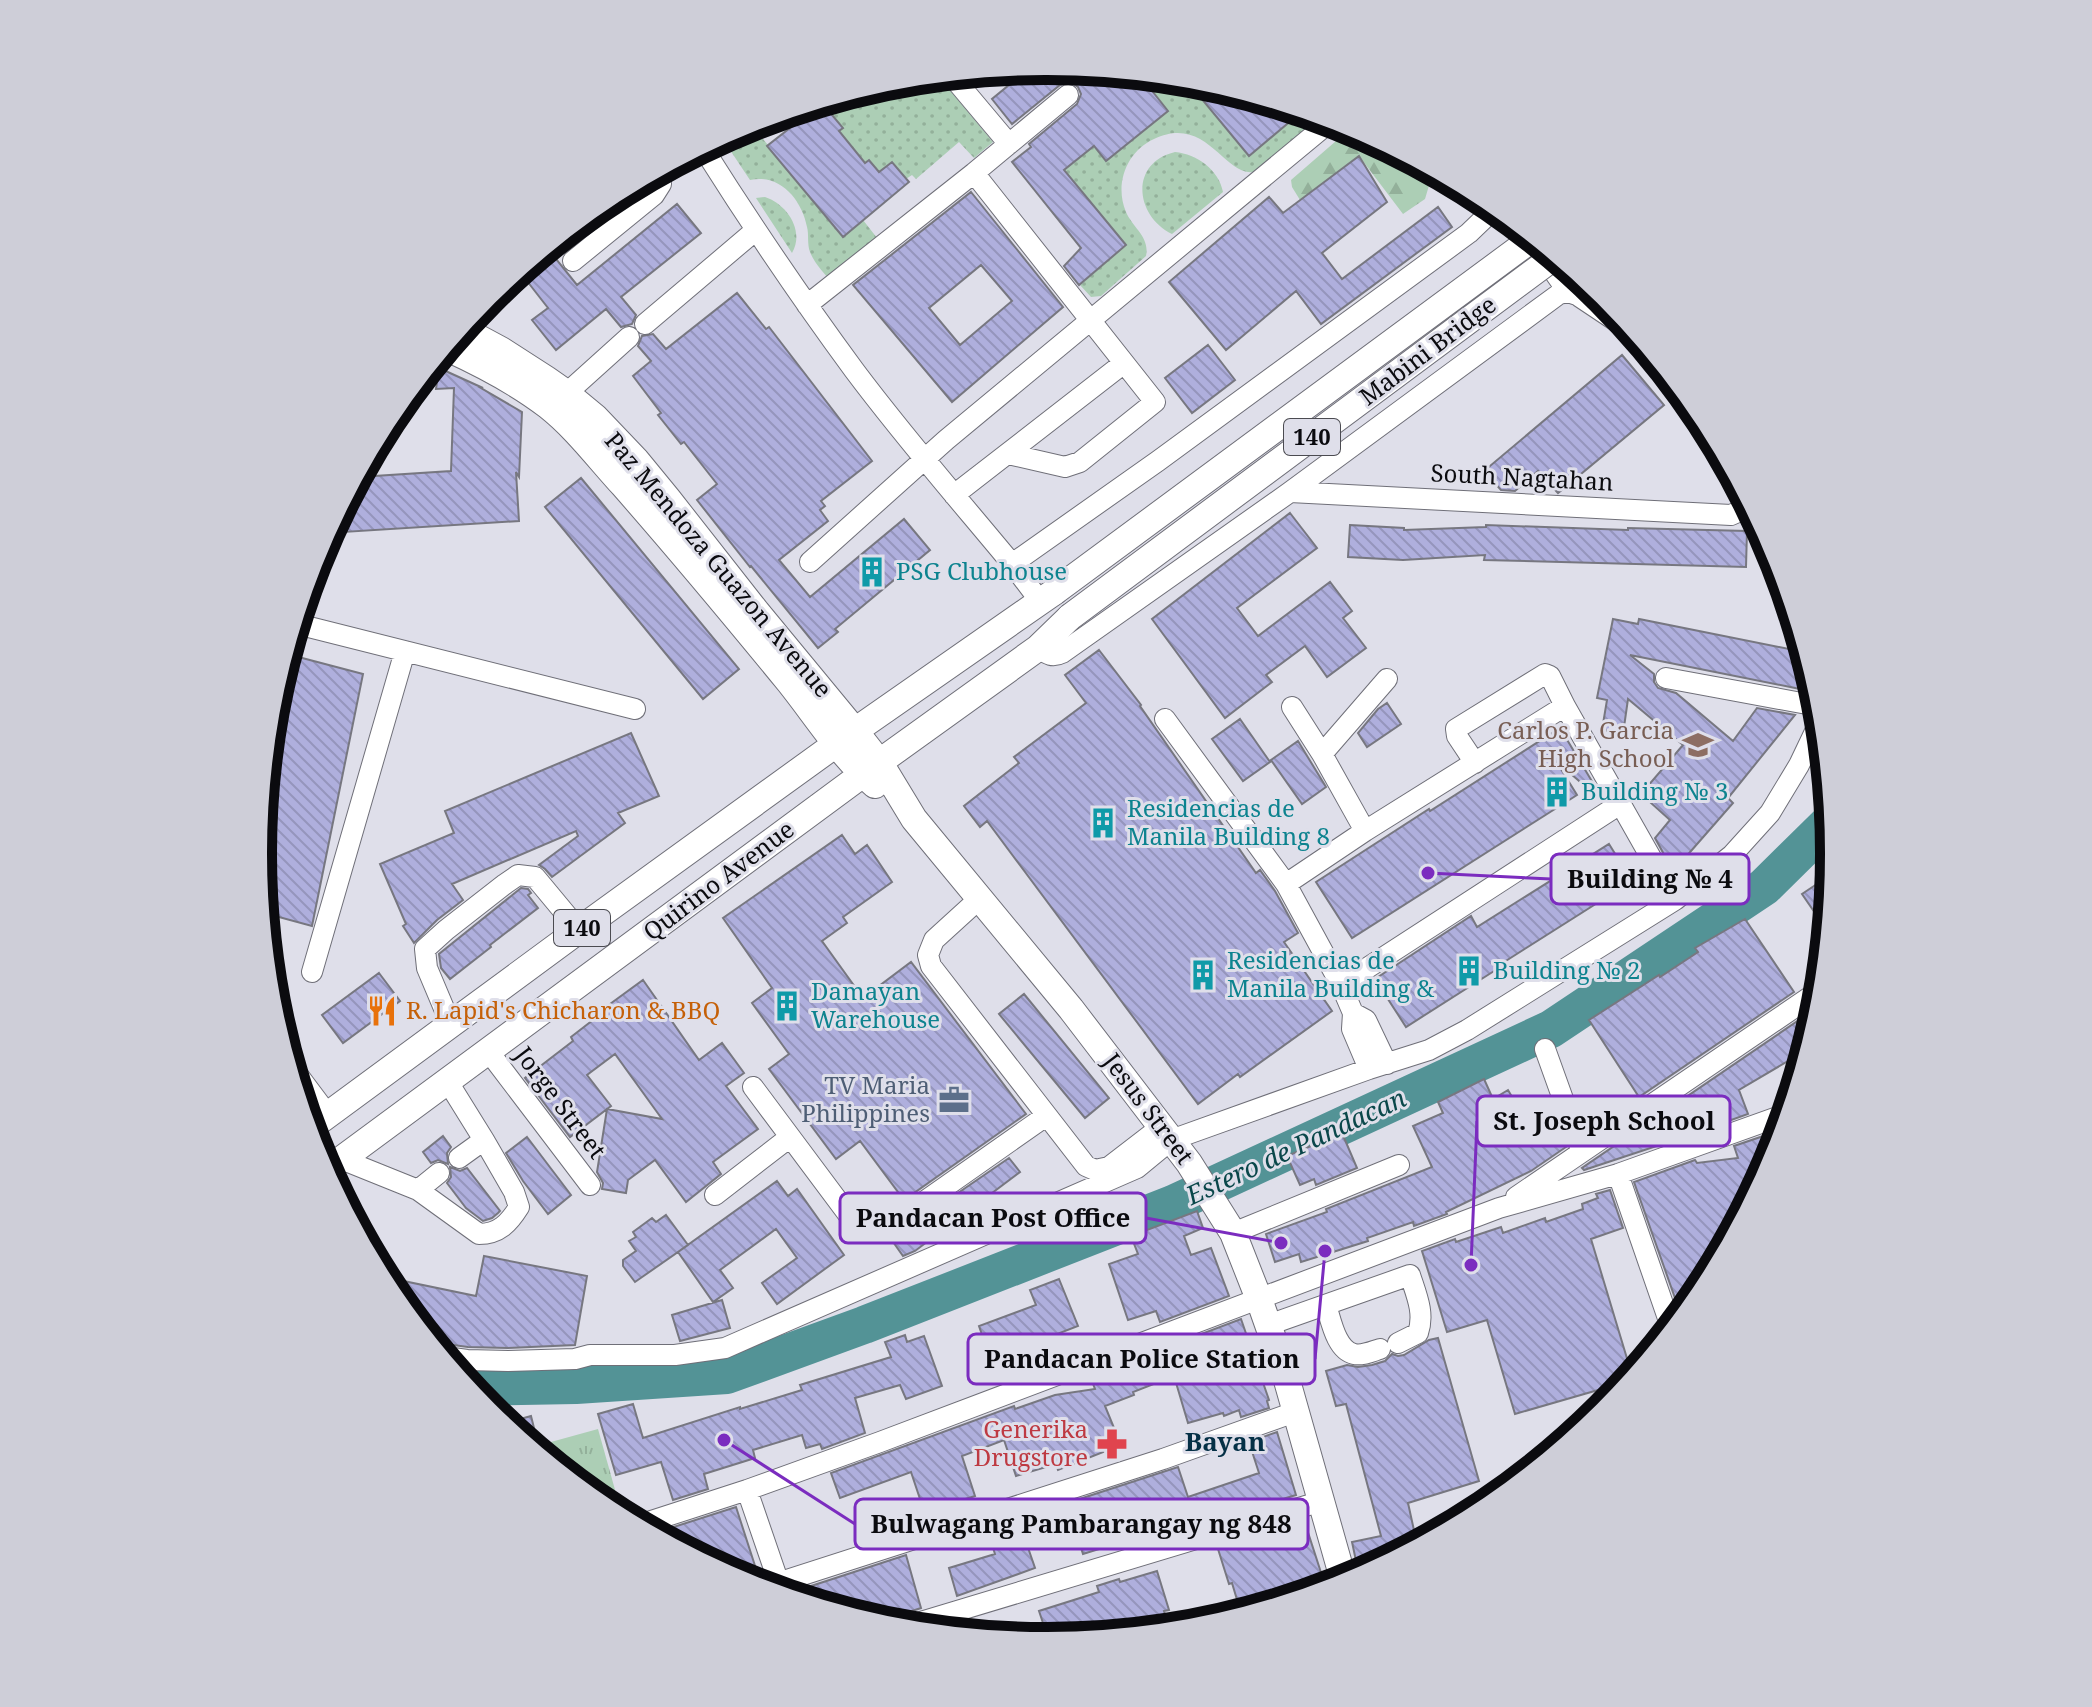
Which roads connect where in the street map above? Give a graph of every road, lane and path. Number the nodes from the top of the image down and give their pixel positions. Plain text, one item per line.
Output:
1 (960, 86) edge
2 (1068, 95) dead end
3 (1320, 130) edge
4 (1009, 144) junction
5 (709, 158) edge
6 (974, 173) junction
7 (661, 183) edge
8 (1486, 217) edge
9 (756, 230) junction
10 (1523, 245) edge
11 (573, 261) dead end
12 (1545, 263) edge
13 (1551, 268) edge
14 (1568, 292) junction
15 (1588, 302) edge
16 (807, 305) junction
17 (1091, 320) junction
18 (472, 335) edge
19 (456, 353) edge
20 (1124, 363) junction
21 (558, 400) junction
22 (1008, 454) junction
23 (925, 458) junction
24 (1290, 492) junction
25 (954, 495) junction
26 (1740, 511) edge
27 (810, 562) dead end
28 (1012, 564) junction
29 (1047, 596) junction
30 (1070, 617) joint
31 (307, 627) edge
32 (1038, 648) junction
33 (405, 651) junction
34 (1666, 678) dead end
35 (1387, 679) dead end
36 (1805, 704) edge
37 (1565, 706) junction
38 (1292, 707) dead end
39 (635, 709) dead end
40 (1165, 719) dead end
41 (846, 737) junction
42 (1811, 740) edge
43 (1322, 754) junction
44 (1475, 763) junction
45 (871, 768) junction
46 (1620, 804) junction
47 (1365, 831) junction
48 (1286, 884) junction
49 (979, 899) junction
50 (1675, 900) junction
51 (586, 924) junction
52 (619, 955) junction
53 (312, 972) dead end
54 (1341, 985) junction
55 (1806, 1000) edge
56 (441, 1032) junction
57 (1545, 1049) dead end
58 (489, 1052) junction
59 (1378, 1066) junction
60 (454, 1077) junction
61 (753, 1087) dead end
62 (1046, 1116) junction
63 (1772, 1119) edge
64 (320, 1120) edge
65 (1166, 1134) junction
66 (790, 1137) junction
67 (484, 1140) junction
68 (1582, 1152) junction
69 (459, 1158) dead end
70 (337, 1163) edge
71 (1399, 1165) dead end
72 (338, 1166) edge
73 (439, 1173) dead end
74 (1618, 1174) junction
75 (590, 1185) dead end
76 (418, 1190) junction
77 (715, 1195) dead end
78 (1499, 1208) junction
79 (1233, 1233) junction
80 (1358, 1261) junction
81 (1368, 1289) junction
82 (1259, 1299) junction
83 (1326, 1305) junction
84 (1667, 1315) edge
85 (1268, 1325) junction
86 (460, 1359) edge
87 (1295, 1412) junction
88 (747, 1490) junction
89 (1322, 1501) junction
90 (654, 1520) edge
91 (1340, 1569) edge
92 (772, 1576) edge
93 (788, 1583) edge
94 (933, 1618) edge

1 - 4 street
2 - 4 street
3 - 17 street
4 - 6 street
5 - 9 street
6 - 16 street
6 - 17 street
7 - 11 street
8 - 28 street
9 - 16 street
9 - 21 street
10 - 29 main road, Mabini Bridge / 140, bridge
12 - 30 main road, Mabini Bridge / 140, bridge
13 - 14 street
14 - 15 street
14 - 24 street
16 - 23 street
17 - 20 street
17 - 23 street
18 - 21 main road, Paz Mendoza Guazon Avenue
19 - 21 main road, Paz Mendoza Guazon Avenue
20 - 22 street
20 - 22 street
21 - 41 main road, Paz Mendoza Guazon Avenue
22 - 25 street
23 - 25 street
23 - 27 street
24 - 26 street, South Nagtahan
24 - 32 street
25 - 28 street
28 - 29 street
29 - 41 main road, Quirino Avenue / 140
30 - 32 main road, Quirino Avenue / 140
31 - 33 street
32 - 45 main road, Quirino Avenue / 140
33 - 39 street
33 - 53 street
34 - 36 street
35 - 43 street
37 - 44 street
37 - 44 street
37 - 46 street
38 - 43 street
40 - 48 street
41 - 45 main road, Paz Mendoza Guazon Avenue
41 - 51 main road, Quirino Avenue / 140
42 - 50 street
43 - 47 street
44 - 47 street
45 - 49 main road, Jesus Street
45 - 52 main road, Quirino Avenue / 140
46 - 50 street
46 - 54 street
47 - 48 street
48 - 54 street
49 - 62 street
49 - 65 main road, Jesus Street
50 - 59 street
51 - 52 main road
51 - 56 main road, Quirino Avenue / 140
51 - 56 street
52 - 58 main road, Quirino Avenue / 140
54 - 59 street
55 - 68 street
56 - 60 main road
56 - 64 main road, Quirino Avenue / 140
57 - 68 street
58 - 60 main road, Quirino Avenue / 140
58 - 75 street, Jorge Street
59 - 65 street
60 - 67 street
60 - 70 main road, Quirino Avenue / 140
61 - 66 street
62 - 65 street
62 - 66 street
63 - 74 street
65 - 79 main road, Jesus Street
65 - 86 street
66 - 77 street
67 - 69 street
67 - 76 street
68 - 78 street
71 - 79 street
72 - 76 street
73 - 76 street
74 - 78 street
74 - 84 street
78 - 80 street
79 - 82 main road, Jesus Street
80 - 81 street
80 - 82 street
81 - 83 street
81 - 83 street
82 - 85 main road, Jesus Street
82 - 88 street
83 - 85 street
85 - 87 main road, Jesus Street
87 - 89 main road, Jesus Street
87 - 93 street
88 - 90 street
88 - 92 street
89 - 91 main road, Jesus Street
89 - 94 street

